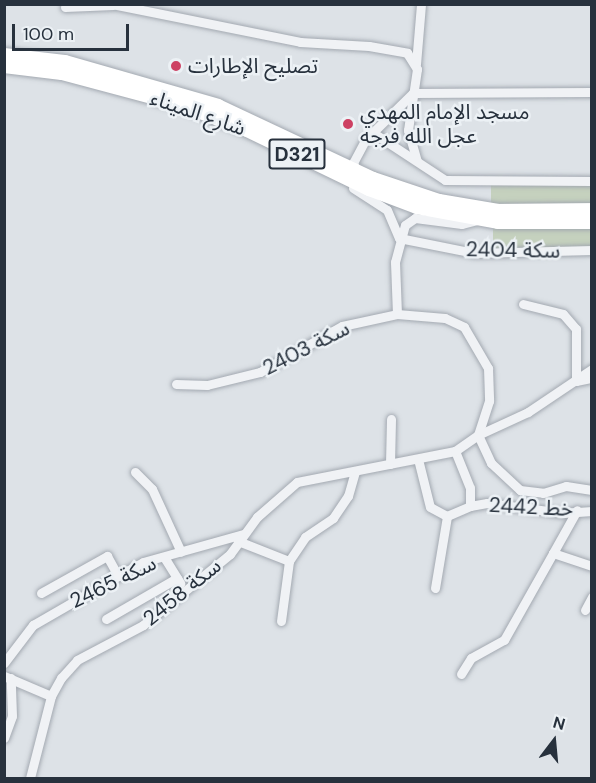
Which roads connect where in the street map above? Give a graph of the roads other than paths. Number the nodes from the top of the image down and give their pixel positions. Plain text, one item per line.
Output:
1 (421, 4) edge
2 (113, 5) edge
3 (65, 7) dead end
4 (4, 55) edge
5 (416, 64) junction
6 (4, 66) edge
7 (591, 92) edge
8 (412, 93) junction
9 (372, 132) junction
10 (417, 161) junction
11 (316, 164) junction
12 (357, 172) junction
13 (591, 181) edge
14 (591, 210) edge
15 (477, 220) junction
16 (591, 222) edge
17 (399, 238) junction
18 (591, 250) edge
19 (523, 304) dead end
20 (397, 314) junction
21 (591, 369) edge
22 (591, 378) edge
23 (576, 381) junction
24 (176, 384) dead end
25 (391, 419) dead end
26 (478, 435) junction
27 (455, 451) junction
28 (418, 459) junction
29 (390, 464) junction
30 (355, 471) junction
31 (135, 472) dead end
32 (591, 490) edge
33 (470, 506) junction
34 (577, 510) junction
35 (591, 511) edge
36 (447, 516) junction
37 (241, 537) junction
38 (180, 552) junction
39 (553, 553) junction
40 (164, 557) junction
41 (289, 561) junction
42 (591, 566) edge
43 (118, 576) junction
44 (177, 578) junction
45 (435, 588) dead end
46 (185, 590) junction
47 (41, 593) dead end
48 (591, 597) edge
49 (585, 610) dead end
50 (106, 619) dead end
51 (281, 621) dead end
52 (4, 663) edge
53 (461, 674) dead end
54 (8, 677) edge
55 (51, 696) junction
56 (4, 738) edge
57 (30, 778) edge

1 - 5 street
2 - 3 street
2 - 5 street
4 - 12 main road, شارع الميناء / D321
5 - 8 street
6 - 11 main road, شارع الميناء / D321
7 - 8 street
8 - 9 street
8 - 10 street
9 - 10 street
9 - 12 street
10 - 13 street
11 - 15 main road, شارع الميناء / D321
11 - 17 street
12 - 14 main road, شارع الميناء / D321
15 - 16 main road, شارع الميناء / D321
15 - 17 street
17 - 18 street, سكة 2404
17 - 20 street
19 - 23 street
20 - 24 street, سكة 2403
20 - 26 street, سكة 2403
21 - 23 street, سكة 2458
22 - 23 street
23 - 26 street, سكة 2458
25 - 29 street
26 - 27 street, سكة 2458
26 - 32 street
27 - 28 street, سكة 2458
27 - 33 street
28 - 29 street, سكة 2458
28 - 36 street
29 - 30 street, سكة 2458
30 - 37 street, سكة 2458
30 - 41 street
31 - 38 street
33 - 34 street, 2442 خط
33 - 36 street
34 - 35 street, 2442 خط
34 - 39 street
36 - 45 street
37 - 38 street, سكة 2465
37 - 41 street
37 - 46 street, سكة 2458
38 - 40 street, سكة 2465
39 - 42 street
39 - 53 street
40 - 43 street, سكة 2465
40 - 44 street
41 - 51 street
43 - 47 street
43 - 52 street, سكة 2465
44 - 46 street
44 - 50 street
46 - 55 street, سكة 2458
48 - 49 street
54 - 55 street
54 - 56 street
55 - 57 street, سكة 2458

